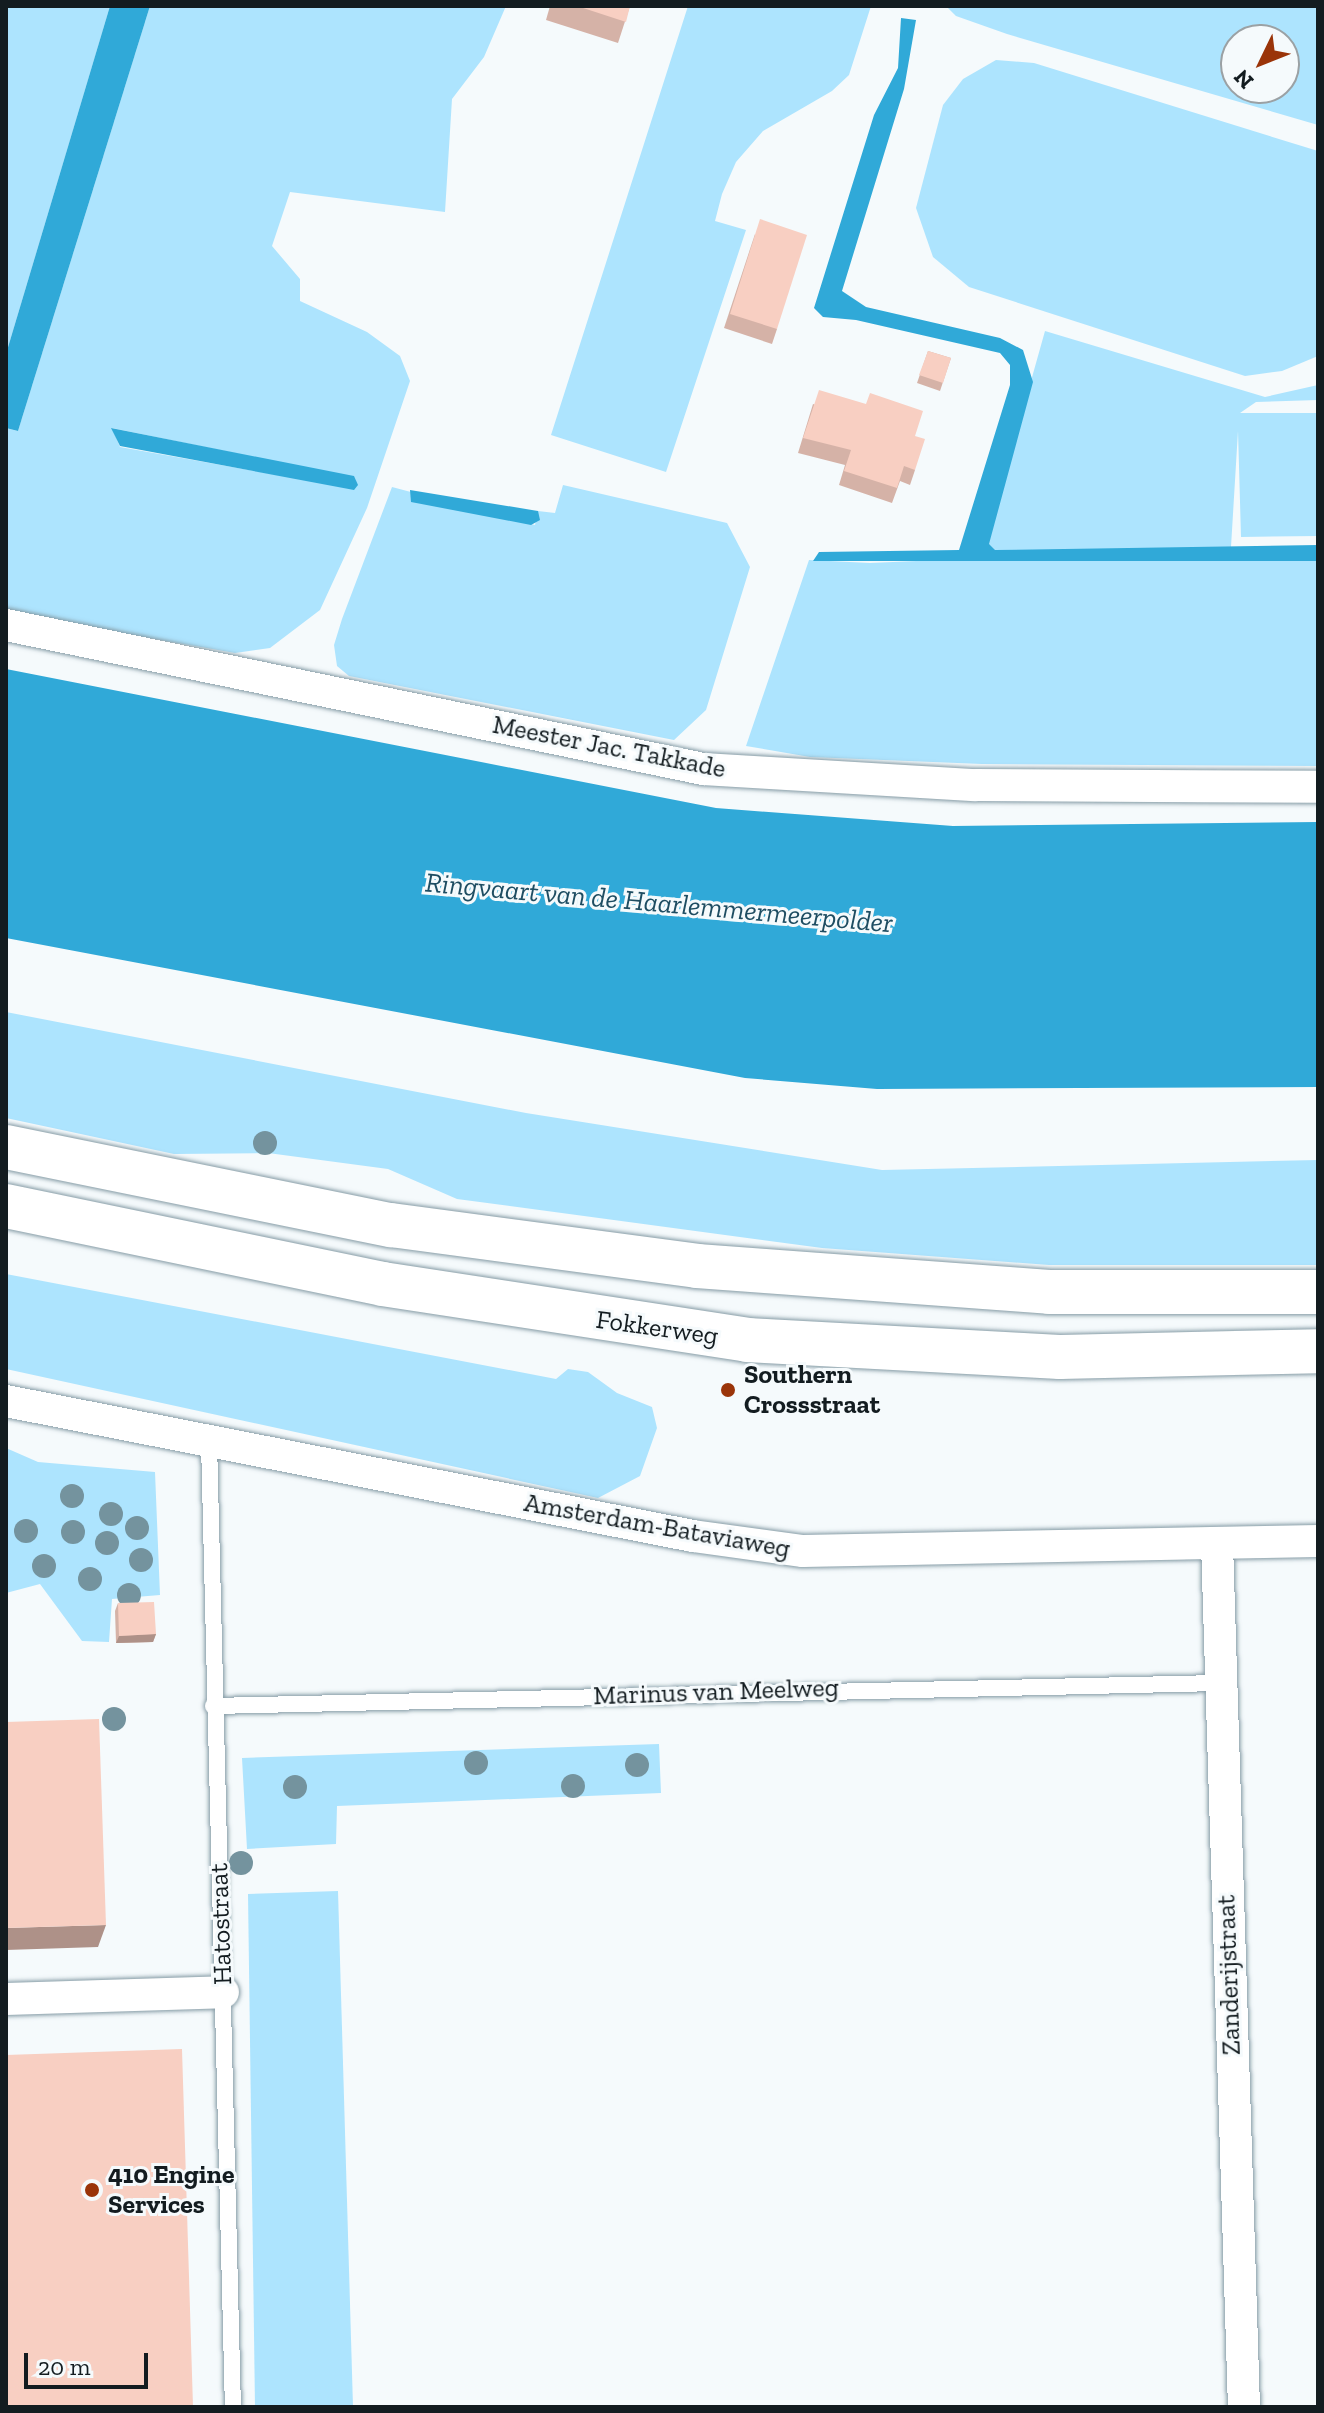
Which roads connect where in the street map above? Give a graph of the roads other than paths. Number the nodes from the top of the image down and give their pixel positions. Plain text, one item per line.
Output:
1 (6, 625) edge
2 (1318, 787) edge
3 (6, 1147) edge
4 (6, 1206) edge
5 (1318, 1292) edge
6 (1318, 1351) edge
7 (6, 1401) edge
8 (209, 1442) junction
9 (1318, 1541) edge
10 (1217, 1544) junction
11 (1219, 1683) junction
12 (213, 1706) junction
13 (223, 1992) junction
14 (6, 1999) edge
15 (233, 2407) edge
16 (1244, 2407) edge

1 - 2 street, Meester Jac. Takkade
3 - 5 main road
4 - 6 main road, Fokkerweg
7 - 8 street, Amsterdam-Bataviaweg
8 - 10 street, Amsterdam-Bataviaweg
8 - 12 lane, Hatostraat
9 - 10 street, Amsterdam-Bataviaweg
10 - 11 street, Zanderijstraat
11 - 12 lane, Marinus van Meelweg
11 - 16 street, Zanderijstraat
12 - 13 lane, Hatostraat
13 - 14 street
13 - 15 lane, Hatostraat

